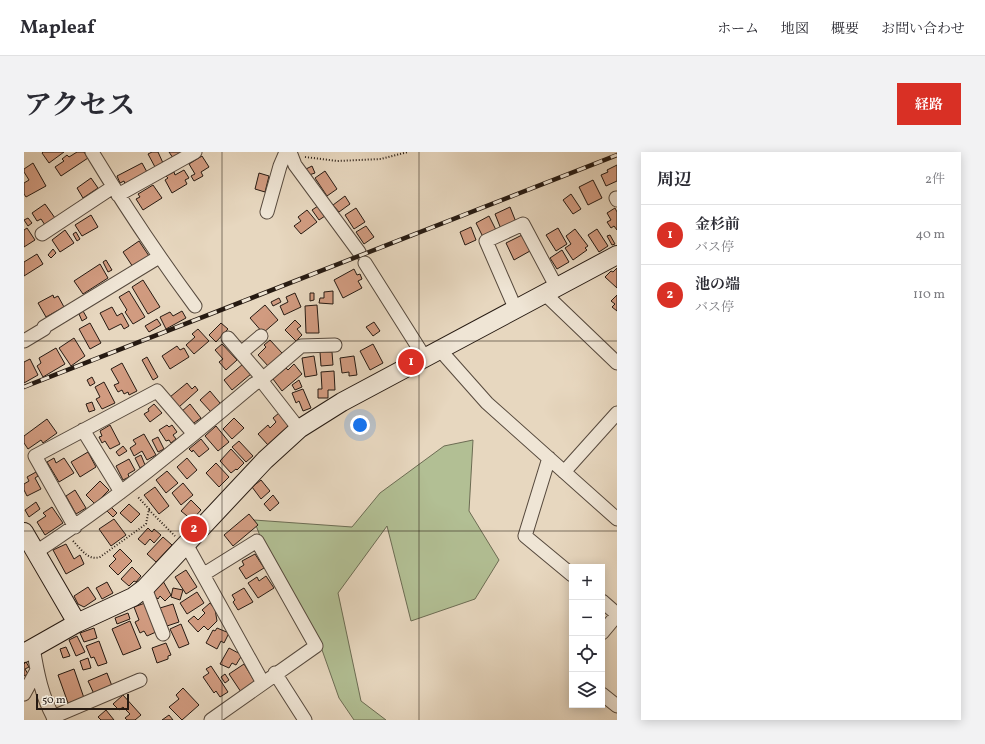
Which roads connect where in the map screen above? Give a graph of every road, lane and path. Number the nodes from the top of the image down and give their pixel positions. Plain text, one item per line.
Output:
1 (92, 152) edge
2 (195, 152) edge
3 (408, 152) edge
4 (289, 153) edge
5 (116, 191) junction
6 (268, 212) dead end
7 (42, 234) dead end
8 (617, 255) edge
9 (159, 258) junction
10 (551, 291) junction
11 (195, 306) dead end
12 (516, 310) junction
13 (261, 336) dead end
14 (228, 338) dead end
15 (24, 341) edge
16 (335, 345) dead end
17 (241, 352) junction
18 (433, 354) junction
19 (617, 362) edge
20 (260, 381) junction
21 (617, 413) edge
22 (300, 429) junction
23 (83, 430) junction
24 (194, 434) junction
25 (549, 458) junction
26 (564, 472) junction
27 (125, 489) junction
28 (149, 510) junction
29 (617, 519) edge
30 (70, 530) junction
31 (24, 532) edge
32 (183, 542) junction
33 (36, 552) junction
34 (569, 573) edge
35 (204, 574) junction
36 (145, 588) junction
37 (605, 604) edge
38 (617, 614) edge
39 (76, 623) junction
40 (605, 629) edge
41 (163, 634) dead end
42 (29, 650) edge
43 (37, 670) junction
44 (275, 673) junction
45 (140, 680) dead end
46 (263, 683) junction
47 (24, 694) edge
48 (605, 696) edge
49 (617, 706) edge
50 (54, 719) edge
51 (211, 720) edge
52 (305, 720) edge

1 - 5 street
2 - 5 street
3 - 4 path
4 - 6 street
4 - 18 street
5 - 7 street
5 - 9 street
8 - 10 street
9 - 11 street
9 - 15 street
10 - 12 street
10 - 12 street
10 - 19 street
12 - 18 street
13 - 17 street
14 - 17 street
16 - 20 street
17 - 20 street
18 - 22 street
18 - 25 street
20 - 22 street
20 - 24 street
21 - 26 street
22 - 32 street
23 - 24 street
23 - 27 street
23 - 30 street
24 - 27 street
25 - 26 street
25 - 34 street
26 - 29 street
27 - 28 path
27 - 30 street
28 - 30 path
28 - 32 path
30 - 33 street
31 - 33 street
32 - 35 street
32 - 36 street
33 - 39 street
35 - 44 street
35 - 46 street
36 - 39 street
36 - 41 street
37 - 38 street
38 - 40 street
39 - 42 street
42 - 43 street
43 - 47 street
43 - 50 street
44 - 46 street
44 - 52 street
45 - 50 street
46 - 51 street
48 - 49 street

